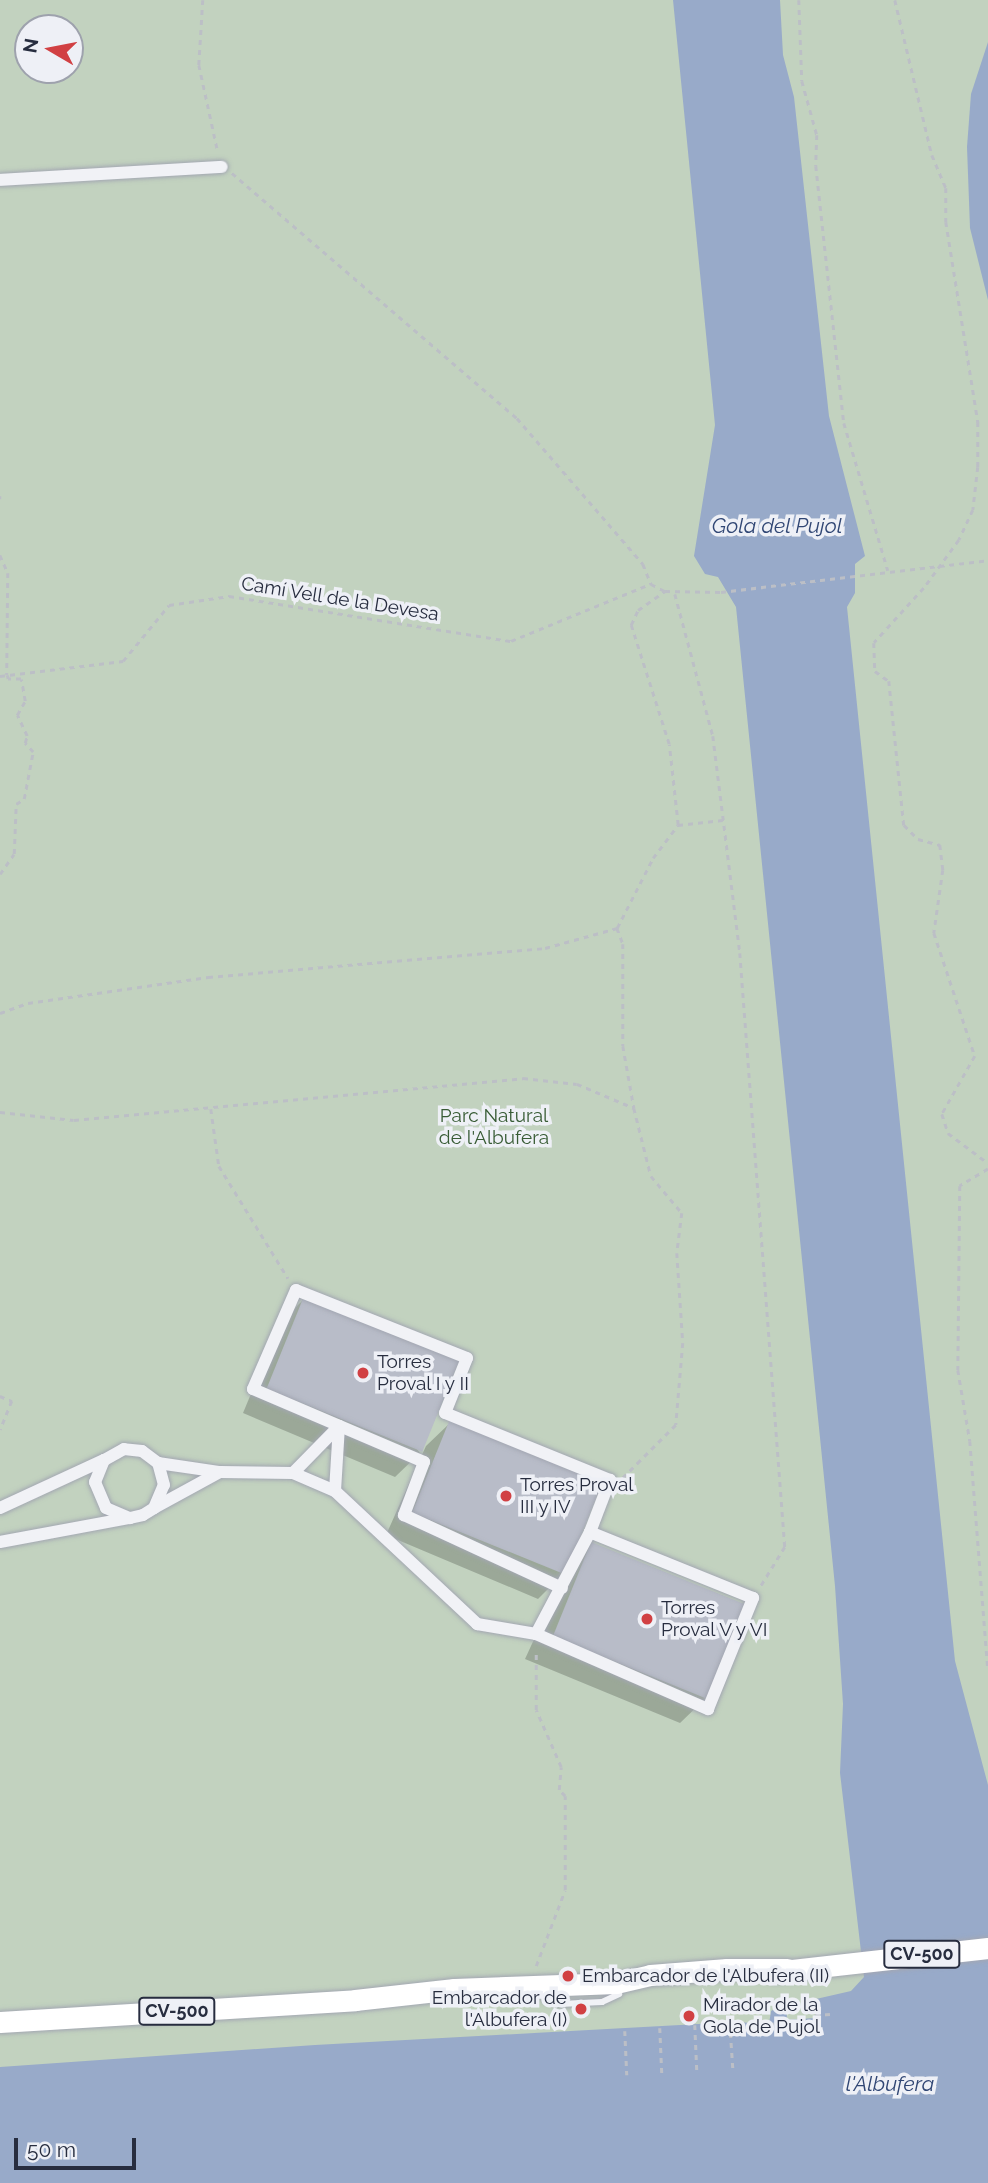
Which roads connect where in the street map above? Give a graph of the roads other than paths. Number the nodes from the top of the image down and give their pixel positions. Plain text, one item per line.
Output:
1 (222, 167) road end
2 (0, 180) edge
3 (339, 1426) junction
4 (104, 1460) junction
5 (158, 1463) junction
6 (220, 1472) junction
7 (293, 1473) junction
8 (335, 1491) junction
9 (0, 1508) edge
10 (154, 1508) junction
11 (130, 1518) junction
12 (590, 1532) junction
13 (0, 1542) edge
14 (562, 1588) junction
15 (536, 1634) junction
16 (988, 1948) edge
17 (0, 2022) edge

1 - 2 street
3 - 7 street
3 - 8 street
3 - 12 street
3 - 14 street
4 - 5 street
4 - 9 street
4 - 11 street
5 - 6 street
5 - 10 street
6 - 7 street
6 - 10 street
7 - 8 street
8 - 15 street
10 - 11 street
11 - 13 street
12 - 14 street
12 - 15 street
14 - 15 street
16 - 17 main road, CV-500

